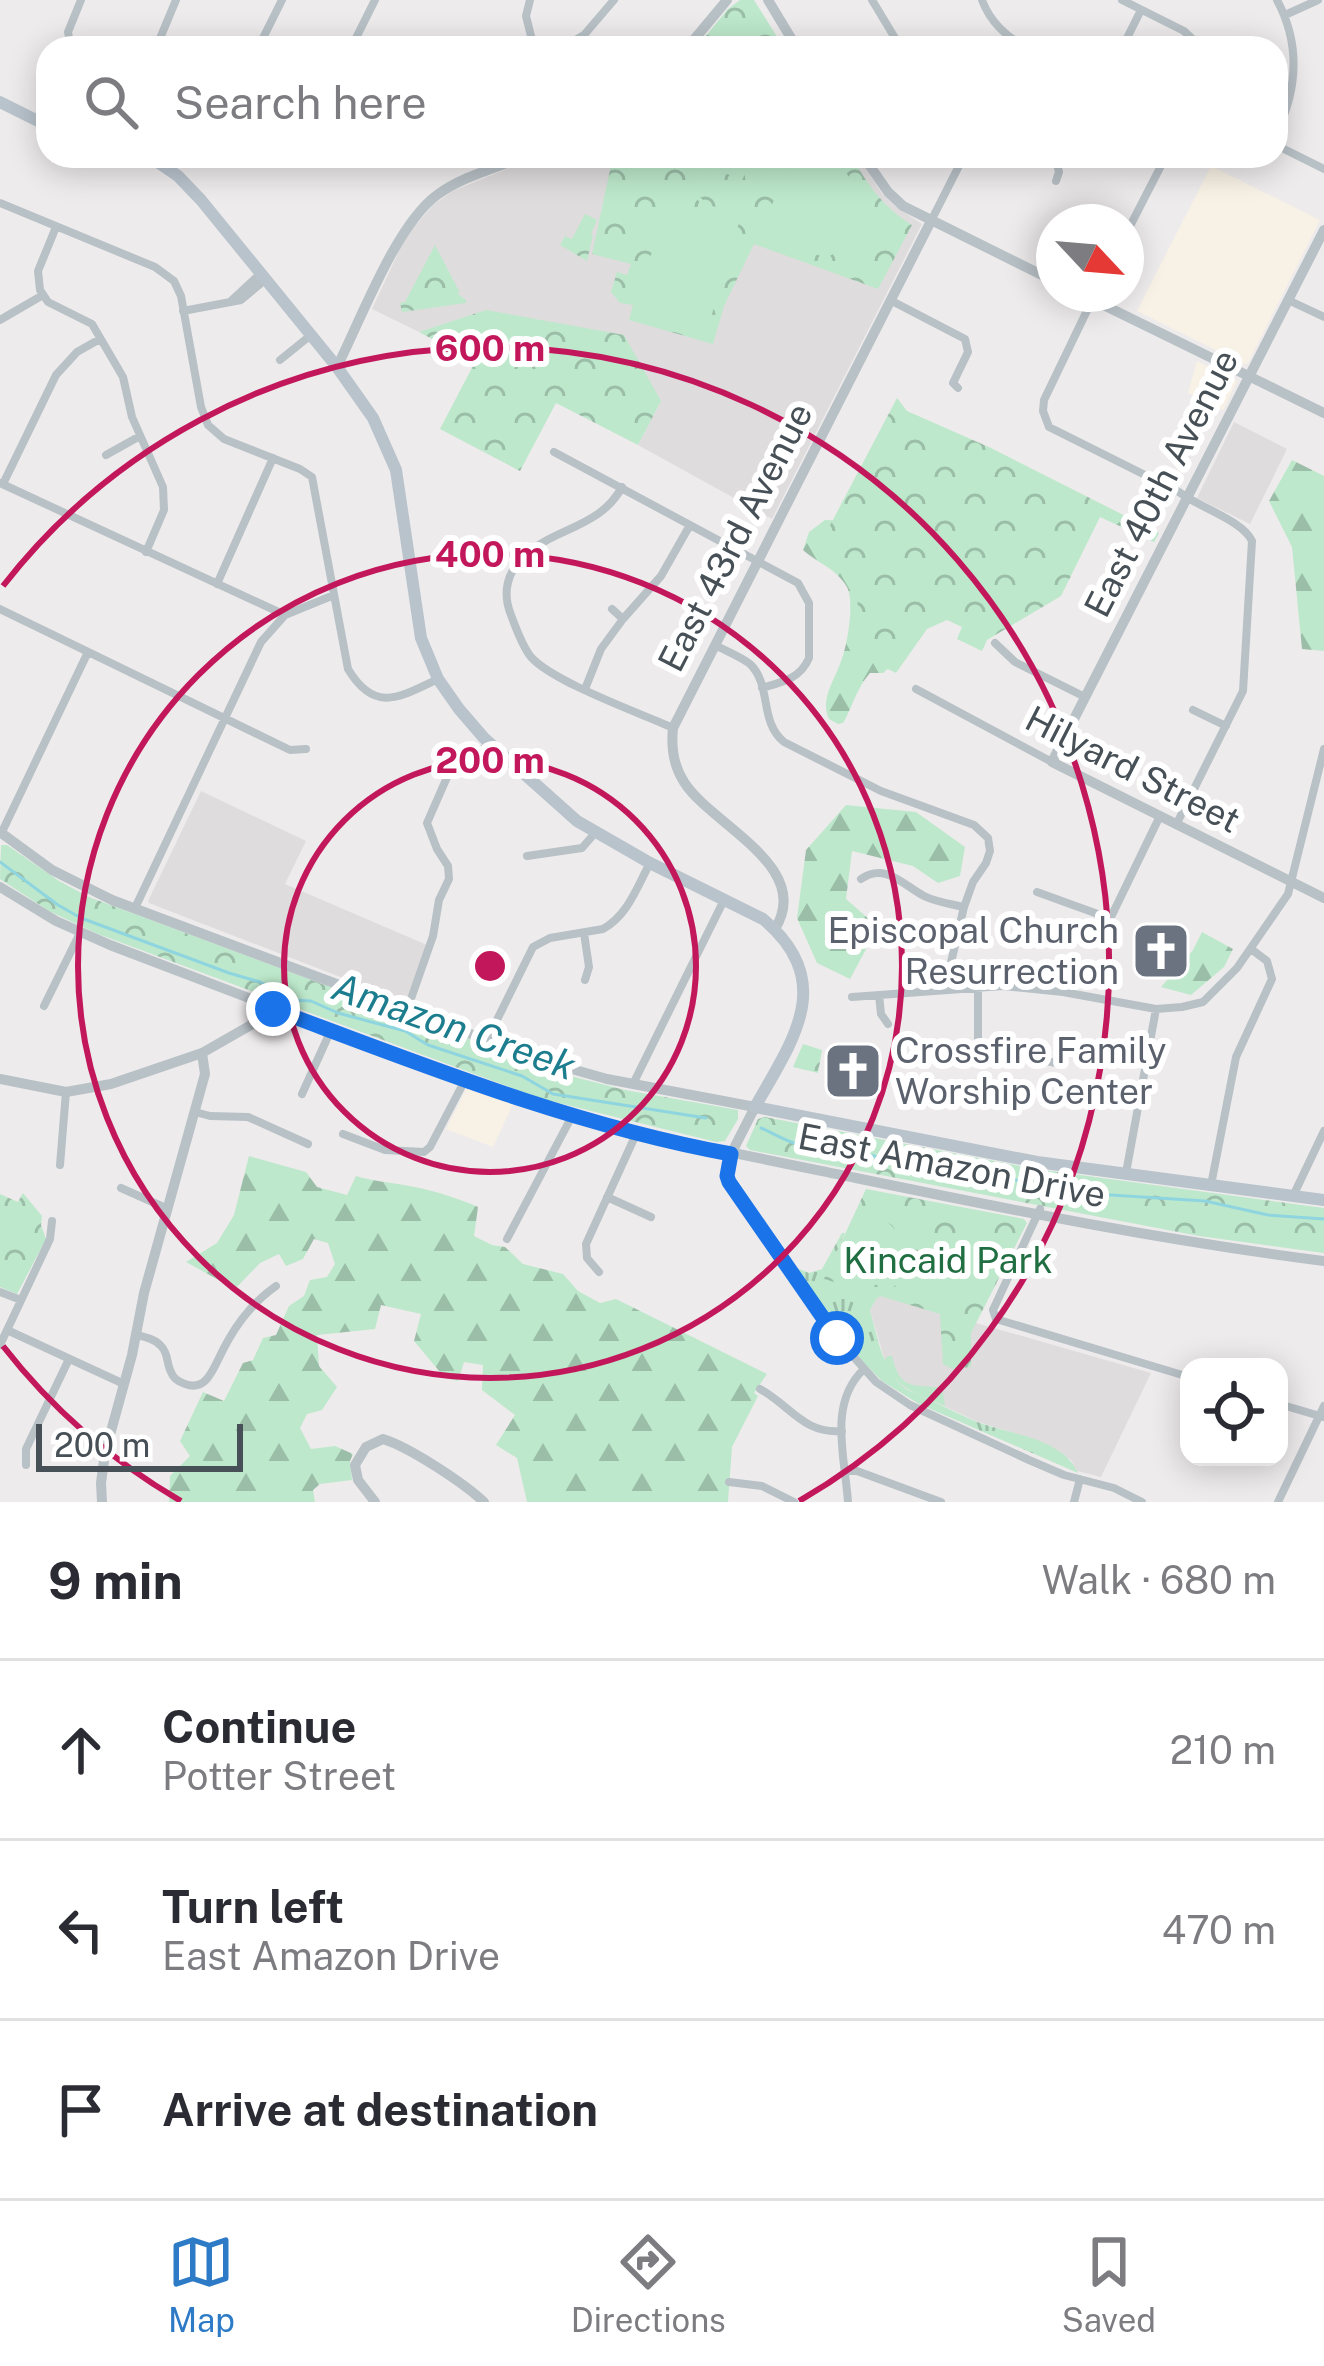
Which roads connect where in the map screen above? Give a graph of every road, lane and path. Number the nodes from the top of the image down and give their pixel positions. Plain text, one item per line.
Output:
1 (81, 0) edge
2 (176, 0) edge
3 (282, 0) edge
4 (375, 0) edge
5 (530, 0) edge
6 (614, 0) edge
7 (727, 0) edge
8 (768, 0) edge
9 (872, 0) edge
10 (982, 0) edge
11 (1122, 0) edge
12 (1277, 0) edge
13 (1318, 0) edge
14 (1142, 10) junction
15 (1285, 15) junction
16 (69, 36) edge
17 (161, 36) edge
18 (264, 36) edge
19 (358, 36) edge
20 (531, 36) edge
21 (582, 36) edge
22 (697, 36) edge
23 (790, 36) edge
24 (894, 36) edge
25 (1007, 36) edge
26 (1128, 36) edge
27 (1189, 36) edge
28 (0, 102) edge
29 (1288, 107) edge
30 (36, 120) edge
31 (1288, 151) edge
32 (164, 168) edge
33 (494, 168) edge
34 (871, 168) edge
35 (958, 168) edge
36 (1058, 168) edge
37 (1160, 168) edge
38 (1324, 169) edge
39 (1056, 181) dead end
40 (0, 203) edge
41 (1141, 204) edge
42 (931, 221) junction
43 (56, 227) junction
44 (1324, 230) edge
45 (1036, 272) edge
46 (263, 278) junction
47 (43, 295) junction
48 (890, 300) junction
49 (1288, 300) junction
50 (184, 311) junction
51 (1083, 312) edge
52 (1122, 312) edge
53 (1324, 317) edge
54 (0, 320) edge
55 (310, 335) junction
56 (100, 338) junction
57 (280, 360) dead end
58 (337, 367) junction
59 (1250, 377) junction
60 (958, 388) dead end
61 (1324, 413) edge
62 (140, 436) junction
63 (554, 452) dead end
64 (106, 455) dead end
65 (272, 458) junction
66 (2, 484) edge
67 (622, 488) junction
68 (1187, 498) junction
69 (690, 525) junction
70 (146, 552) junction
71 (757, 560) junction
72 (218, 584) junction
73 (334, 595) junction
74 (0, 609) edge
75 (612, 609) dead end
76 (285, 615) junction
77 (623, 619) junction
78 (994, 643) dead end
79 (714, 644) junction
80 (88, 652) junction
81 (438, 679) junction
82 (762, 688) junction
83 (585, 689) junction
84 (916, 689) dead end
85 (1085, 697) junction
86 (1193, 710) dead end
87 (224, 718) junction
88 (1226, 726) junction
89 (673, 728) junction
90 (491, 745) junction
91 (306, 749) dead end
92 (1324, 749) edge
93 (1052, 762) junction
94 (1319, 790) edge
95 (1160, 818) junction
96 (1176, 825) junction
97 (595, 833) junction
98 (0, 834) edge
99 (527, 856) dead end
100 (650, 863) junction
101 (861, 879) dead end
102 (1292, 883) junction
103 (0, 887) edge
104 (1037, 892) dead end
105 (1324, 898) edge
106 (724, 900) junction
107 (964, 907) junction
108 (134, 908) junction
109 (775, 929) junction
110 (80, 933) junction
111 (584, 933) junction
112 (1251, 949) junction
113 (585, 980) dead end
114 (978, 986) junction
115 (945, 988) junction
116 (879, 995) junction
117 (853, 997) dead end
118 (262, 1005) junction
119 (44, 1006) dead end
120 (1156, 1009) junction
121 (407, 1010) junction
122 (888, 1024) dead end
123 (332, 1028) junction
124 (487, 1040) junction
125 (202, 1053) junction
126 (1056, 1063) dead end
127 (0, 1079) edge
128 (465, 1080) junction
129 (633, 1084) junction
130 (66, 1092) junction
131 (302, 1094) dead end
132 (755, 1107) junction
133 (195, 1112) junction
134 (572, 1116) junction
135 (1324, 1131) edge
136 (637, 1132) junction
137 (343, 1134) dead end
138 (308, 1144) dead end
139 (731, 1154) junction
140 (60, 1165) dead end
141 (1125, 1174) junction
142 (1211, 1185) junction
143 (121, 1187) dead end
144 (1293, 1196) junction
145 (607, 1197) junction
146 (1324, 1200) edge
147 (169, 1209) junction
148 (1040, 1212) junction
149 (651, 1217) dead end
150 (52, 1221) dead end
151 (507, 1239) dead end
152 (1324, 1262) edge
153 (599, 1272) dead end
154 (276, 1286) dead end
155 (0, 1292) edge
156 (21, 1300) junction
157 (8, 1330) junction
158 (136, 1335) junction
159 (0, 1346) edge
160 (69, 1358) junction
161 (863, 1370) junction
162 (1180, 1374) edge
163 (124, 1384) junction
164 (760, 1389) dead end
165 (1288, 1406) edge
166 (1322, 1413) edge
167 (842, 1431) junction
168 (26, 1465) dead end
169 (846, 1471) junction
170 (1080, 1479) junction
171 (729, 1482) dead end
172 (102, 1502) edge
173 (375, 1502) edge
174 (484, 1502) edge
175 (794, 1502) edge
176 (848, 1502) edge
177 (940, 1502) edge
178 (1074, 1502) edge
179 (1142, 1502) edge
180 (1278, 1502) edge

1 - 16 street
2 - 17 street
3 - 18 street
4 - 19 street
5 - 20 street
6 - 21 street
7 - 22 street
8 - 23 street
9 - 24 street
10 - 25 street
11 - 14 street
12 - 15 street
13 - 15 street
14 - 26 street
14 - 27 street
15 - 29 street
28 - 30 main road
31 - 38 street
32 - 46 main road
33 - 58 street
34 - 42 street
35 - 42 street, East 43rd Avenue
36 - 39 street
37 - 41 street
40 - 43 street
42 - 45 street
42 - 48 street, East 43rd Avenue
43 - 47 street
43 - 50 street
44 - 49 street, East 40th Avenue
46 - 50 street
46 - 55 main road
47 - 54 street
47 - 56 street
48 - 60 street
48 - 71 street, East 43rd Avenue
49 - 53 street
49 - 59 street, East 40th Avenue
50 - 65 street
51 - 68 street
52 - 59 street
55 - 57 street
55 - 58 main road
56 - 62 street
56 - 66 street
58 - 81 main road
59 - 61 street
59 - 68 street, East 40th Avenue
62 - 64 street
62 - 70 street
63 - 67 street
65 - 72 street
65 - 73 street
66 - 70 street
67 - 69 street
67 - 83 street
68 - 85 street, East 40th Avenue
68 - 88 street
69 - 71 street
69 - 77 street
70 - 72 street
71 - 79 street, East 43rd Avenue
71 - 82 street
72 - 76 street
73 - 76 street
73 - 81 street
74 - 80 street
75 - 77 street
76 - 87 street
77 - 83 street
78 - 85 street
79 - 82 street
79 - 89 street, East 43rd Avenue
80 - 87 street
80 - 98 street
81 - 90 main road
82 - 107 street
83 - 89 street
84 - 93 street, Hilyard Street
85 - 93 street, East 40th Avenue
86 - 88 street
87 - 91 street
87 - 108 street
88 - 96 street
89 - 109 street, East 43rd Avenue
90 - 97 main road
90 - 121 street
92 - 94 street
93 - 95 street, Hilyard Street
94 - 102 street
95 - 96 street, Hilyard Street
95 - 104 street
96 - 102 street, Hilyard Street
97 - 99 street
97 - 100 main road
98 - 108 street
100 - 106 main road
100 - 111 street
101 - 107 street
102 - 105 street, Hilyard Street
102 - 112 street
103 - 110 street, East Amazon Drive
106 - 109 main road
106 - 129 street
107 - 115 street
108 - 121 street
109 - 132 main road
110 - 118 street, East Amazon Drive
110 - 119 street
111 - 113 street
111 - 124 street
112 - 120 street
112 - 142 street
114 - 115 street
114 - 120 street
114 - 126 street
115 - 116 street
116 - 117 street
116 - 122 street
118 - 123 street, East Amazon Drive
118 - 125 street
120 - 141 street
121 - 124 street
123 - 128 street, East Amazon Drive
123 - 131 street
124 - 129 street
125 - 130 street
125 - 133 street
127 - 130 street
128 - 134 street, East Amazon Drive
128 - 137 street
129 - 132 street
130 - 140 street
132 - 139 street
132 - 141 main road
133 - 138 street
133 - 147 street
134 - 136 street, East Amazon Drive
134 - 151 street
135 - 144 street
136 - 139 street, East Amazon Drive
136 - 145 street
139 - 148 street, East Amazon Drive
139 - 161 street
141 - 142 main road
142 - 144 main road
143 - 147 street
144 - 146 main road
145 - 149 street
145 - 153 street
147 - 158 street
148 - 152 street, East Amazon Drive
148 - 162 street
150 - 156 street
154 - 158 street
155 - 156 street
156 - 157 street
157 - 159 street
157 - 160 street
158 - 163 street
160 - 163 street
160 - 168 street
161 - 167 street
161 - 170 street
163 - 172 street
164 - 167 street
165 - 166 street
166 - 180 street
167 - 169 street
169 - 176 street
169 - 177 street
170 - 178 street
170 - 179 street
171 - 175 street
173 - 174 street

